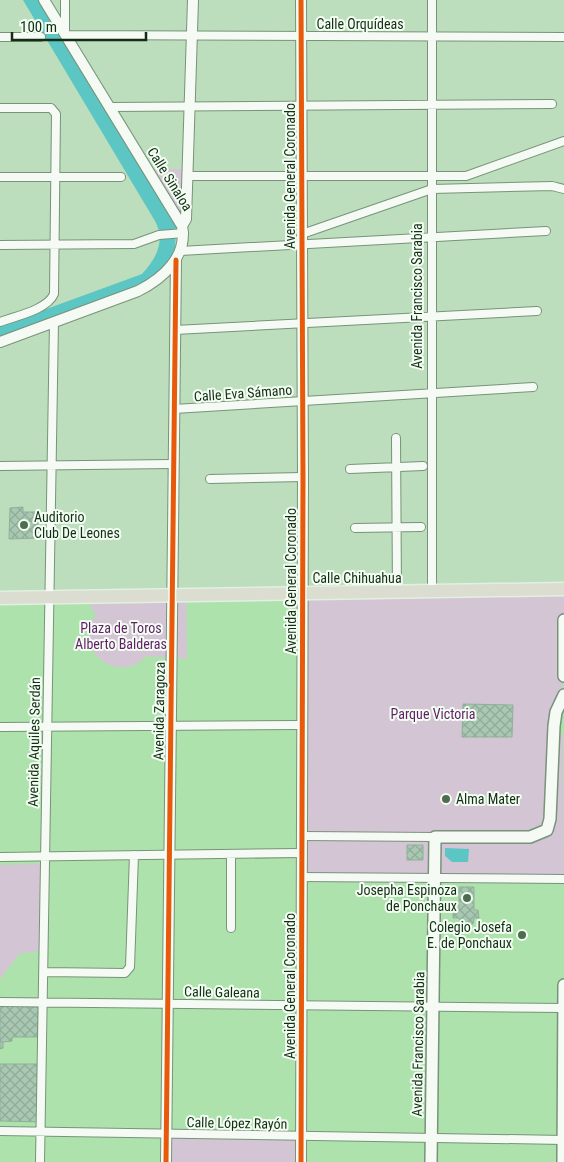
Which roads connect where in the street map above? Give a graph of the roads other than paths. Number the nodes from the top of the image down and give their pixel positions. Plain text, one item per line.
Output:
1 (44, 0) edge
2 (65, 0) edge
3 (193, 0) edge
4 (301, 0) edge
5 (432, 0) edge
6 (65, 35) junction
7 (192, 36) junction
8 (301, 36) junction
9 (432, 36) junction
10 (0, 37) edge
11 (41, 37) dead end
12 (564, 37) edge
13 (552, 104) dead end
14 (432, 105) junction
15 (190, 106) junction
16 (301, 106) junction
17 (109, 107) junction
18 (0, 108) edge
19 (564, 141) edge
20 (187, 176) junction
21 (302, 176) junction
22 (432, 176) junction
23 (0, 177) edge
24 (55, 177) junction
25 (122, 177) dead end
26 (432, 189) junction
27 (564, 189) edge
28 (181, 230) junction
29 (546, 231) dead end
30 (432, 237) junction
31 (302, 239) junction
32 (54, 244) junction
33 (0, 245) edge
34 (178, 256) junction
35 (536, 311) dead end
36 (0, 316) edge
37 (15, 316) junction
38 (432, 316) junction
39 (0, 322) edge
40 (54, 322) junction
41 (302, 323) junction
42 (175, 330) junction
43 (0, 342) edge
44 (533, 387) dead end
45 (432, 393) junction
46 (302, 401) junction
47 (174, 409) junction
48 (396, 438) dead end
49 (172, 464) junction
50 (0, 466) edge
51 (51, 466) junction
52 (423, 466) dead end
53 (396, 467) junction
54 (350, 470) dead end
55 (303, 477) junction
56 (210, 479) dead end
57 (421, 526) dead end
58 (397, 527) junction
59 (355, 528) dead end
60 (564, 589) edge
61 (432, 592) junction
62 (302, 593) junction
63 (398, 593) junction
64 (172, 596) junction
65 (49, 597) junction
66 (0, 598) edge
67 (564, 620) edge
68 (564, 676) edge
69 (564, 695) edge
70 (560, 713) edge
71 (302, 725) junction
72 (46, 726) junction
73 (170, 726) junction
74 (0, 727) edge
75 (303, 836) junction
76 (435, 837) junction
77 (231, 854) junction
78 (301, 854) junction
79 (134, 855) junction
80 (168, 855) junction
81 (0, 857) edge
82 (44, 857) junction
83 (301, 877) junction
84 (434, 878) junction
85 (564, 879) edge
86 (230, 928) dead end
87 (44, 972) junction
88 (564, 986) edge
89 (0, 1002) edge
90 (44, 1002) junction
91 (167, 1004) junction
92 (300, 1006) junction
93 (433, 1006) junction
94 (564, 1008) edge
95 (0, 1131) edge
96 (40, 1132) junction
97 (166, 1134) junction
98 (302, 1136) junction
99 (432, 1138) junction
100 (563, 1140) edge
101 (40, 1162) edge
102 (166, 1162) edge
103 (301, 1162) edge
104 (431, 1162) edge
105 (563, 1162) edge

1 - 6 street, Calle Sinaloa
2 - 6 street
3 - 7 street
4 - 8 street, Avenida General Coronado
5 - 9 street, Avenida Francisco Sarabia
6 - 7 street, Calle Orquídeas
6 - 17 street, Calle Sinaloa
7 - 8 street, Calle Orquídeas
7 - 15 street
8 - 9 street, Calle Orquídeas
8 - 16 street, Avenida General Coronado
9 - 12 street, Calle Orquídeas
9 - 14 street, Avenida Francisco Sarabia
10 - 11 street
13 - 14 street
14 - 16 street
14 - 22 street, Avenida Francisco Sarabia
15 - 16 street
15 - 17 street
15 - 20 street
16 - 21 street, Avenida General Coronado
17 - 28 street, Calle Sinaloa
18 - 24 street
19 - 22 street
20 - 21 street
20 - 28 street
21 - 22 street
21 - 31 street, Avenida General Coronado
22 - 26 street, Avenida Francisco Sarabia
23 - 24 street
24 - 25 street
24 - 32 street
26 - 27 street
26 - 30 street, Avenida Francisco Sarabia
26 - 31 street
28 - 32 street
28 - 34 street, Calle Sinaloa
29 - 30 street
30 - 31 street
30 - 38 street, Avenida Francisco Sarabia
31 - 34 street
31 - 41 street, Avenida General Coronado
32 - 33 street
32 - 37 street
34 - 40 street, Calle Sinaloa
34 - 42 street, Avenida Zaragoza
35 - 38 street
36 - 37 street
37 - 39 street
38 - 41 street
38 - 45 street, Avenida Francisco Sarabia
40 - 43 street, Calle Sinaloa
40 - 51 street, Avenida Aquiles Serdán
41 - 42 street
41 - 46 street, Avenida General Coronado
42 - 47 street, Avenida Zaragoza
44 - 45 street, Calle Eva Sámano
45 - 46 street, Calle Eva Sámano
45 - 61 street, Avenida Francisco Sarabia
46 - 47 street, Calle Eva Sámano
46 - 55 street, Avenida General Coronado
47 - 49 street, Avenida Zaragoza
48 - 53 street
49 - 51 street
49 - 64 street, Avenida Zaragoza
50 - 51 street
51 - 65 street, Avenida Aquiles Serdán
52 - 53 street
53 - 54 street
53 - 58 street
55 - 56 street
55 - 62 street, Avenida General Coronado
57 - 58 street
58 - 59 street
58 - 63 street
60 - 61 main road, Calle Chihuahua
61 - 63 main road, Calle Chihuahua
62 - 63 main road, Calle Chihuahua
62 - 64 main road, Calle Chihuahua
62 - 71 street, Avenida General Coronado
64 - 65 main road, Calle Chihuahua
64 - 73 street, Avenida Zaragoza
65 - 66 main road, Calle Chihuahua
65 - 72 street, Avenida Aquiles Serdán
67 - 68 main road
69 - 70 main road
70 - 76 main road
71 - 73 street
71 - 75 street, Avenida General Coronado
72 - 73 street
72 - 74 street
72 - 82 street, Avenida Aquiles Serdán
73 - 80 street, Avenida Zaragoza
75 - 76 street
75 - 78 street, Avenida General Coronado
76 - 84 main road, Avenida Francisco Sarabia
77 - 78 street
77 - 80 street
77 - 86 street
78 - 83 street, Avenida General Coronado
79 - 80 street
79 - 82 street
79 - 87 street
80 - 91 street, Avenida Zaragoza
81 - 82 street
82 - 87 street, Avenida Aquiles Serdán
83 - 84 street
83 - 92 street, Avenida General Coronado
84 - 85 street
84 - 93 main road, Avenida Francisco Sarabia
87 - 90 street, Avenida Aquiles Serdán
88 - 94 main road
89 - 90 street, Calle Galeana
90 - 91 street, Calle Galeana
90 - 96 street, Avenida Aquiles Serdán
91 - 92 street, Calle Galeana
91 - 97 street, Avenida Zaragoza
92 - 93 street, Calle Galeana
92 - 98 street, Avenida General Coronado
93 - 94 street, Calle Galeana
93 - 99 main road, Avenida Francisco Sarabia
94 - 100 main road
95 - 96 street, Calle López Rayón
96 - 97 street, Calle López Rayón
96 - 101 street, Avenida Aquiles Serdán
97 - 98 street, Calle López Rayón
97 - 102 street, Avenida Zaragoza
98 - 99 street, Calle López Rayón
98 - 103 street, Avenida General Coronado
99 - 100 street, Calle López Rayón
99 - 104 main road, Avenida Francisco Sarabia
100 - 105 main road

